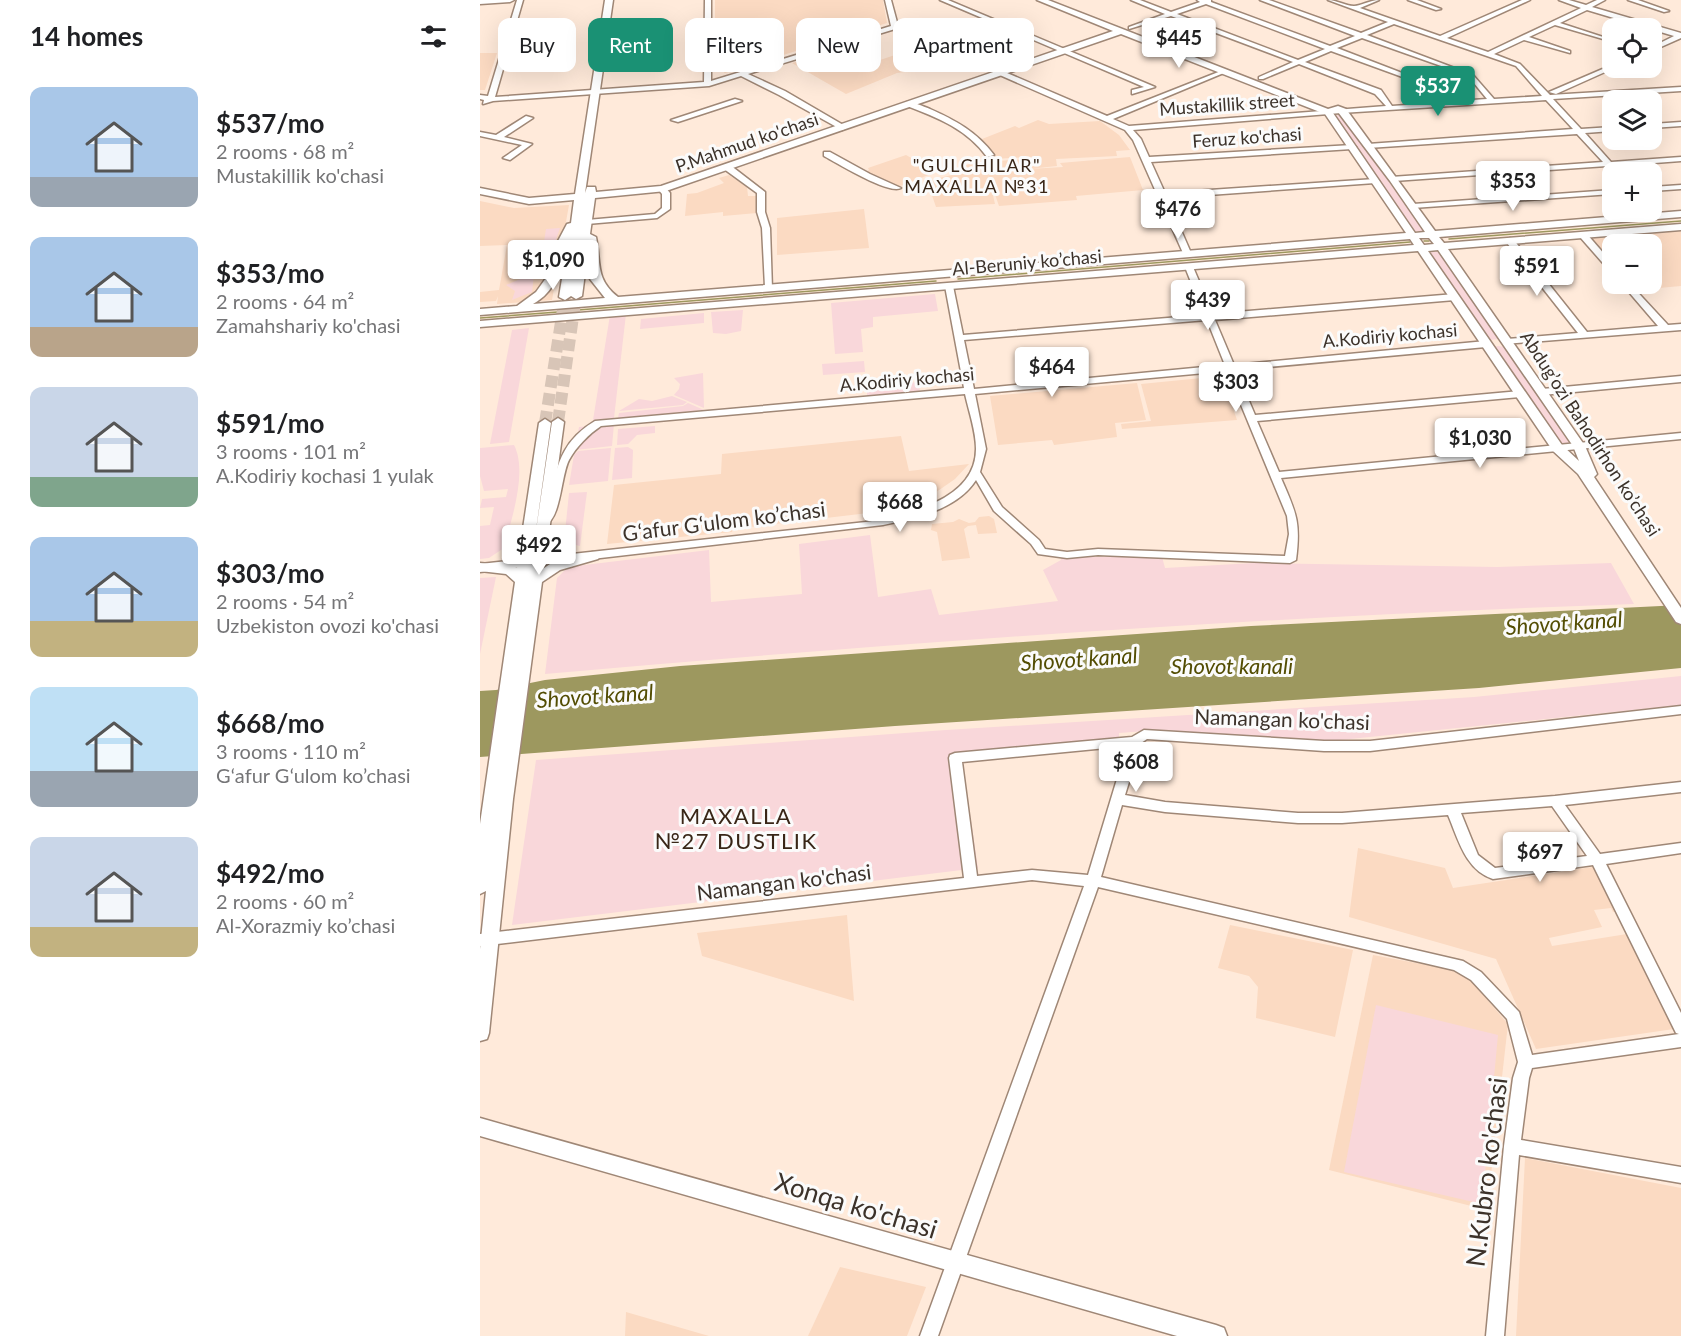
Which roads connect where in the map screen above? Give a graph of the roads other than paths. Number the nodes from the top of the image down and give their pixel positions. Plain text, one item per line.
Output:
1 (510, 0) edge
2 (520, 0) edge
3 (609, 0) edge
4 (618, 0) edge
5 (708, 0) edge
6 (888, 0) edge
7 (943, 0) edge
8 (1041, 0) edge
9 (1058, 0) edge
10 (1134, 0) edge
11 (1263, 0) edge
12 (1331, 0) edge
13 (1376, 0) edge
14 (1411, 0) edge
15 (1527, 0) edge
16 (1562, 0) edge
17 (1602, 0) edge
18 (1631, 0) edge
19 (1207, 1) edge
20 (480, 2) edge
21 (1354, 8) junction
22 (1586, 8) junction
23 (1438, 9) dead end
24 (1666, 11) dead end
25 (1171, 14) junction
26 (893, 19) edge
27 (1393, 22) junction
28 (1555, 23) junction
29 (893, 28) edge
30 (1131, 28) junction
31 (1120, 32) junction
32 (1362, 35) junction
33 (1681, 37) edge
34 (1441, 38) junction
35 (1525, 38) junction
36 (1601, 38) dead end
37 (1662, 45) edge
38 (1662, 48) edge
39 (1330, 49) junction
40 (1065, 51) junction
41 (1568, 52) dead end
42 (1489, 54) junction
43 (1299, 62) junction
44 (1000, 72) edge
45 (1223, 72) junction
46 (1602, 72) edge
47 (1005, 74) junction
48 (744, 75) junction
49 (1602, 77) edge
50 (1261, 78) junction
51 (709, 84) junction
52 (1681, 89) edge
53 (600, 92) junction
54 (1135, 92) dead end
55 (1544, 96) junction
56 (480, 97) edge
57 (491, 98) junction
58 (1490, 99) junction
59 (738, 101) dead end
60 (1439, 102) junction
61 (910, 104) junction
62 (1389, 105) junction
63 (480, 106) edge
64 (1336, 111) junction
65 (530, 118) dead end
66 (1107, 118) junction
67 (675, 120) dead end
68 (1681, 124) edge
69 (1662, 125) edge
70 (842, 128) junction
71 (1128, 128) junction
72 (1602, 130) edge
73 (1577, 131) junction
74 (480, 134) edge
75 (498, 137) junction
76 (1368, 146) junction
77 (1352, 147) junction
78 (827, 154) dead end
79 (990, 155) dead end
80 (507, 158) dead end
81 (1681, 159) edge
82 (1145, 160) junction
83 (1606, 162) edge
84 (1637, 162) edge
85 (1602, 164) edge
86 (727, 167) junction
87 (1394, 179) junction
88 (1375, 181) junction
89 (1681, 187) edge
90 (897, 188) dead end
91 (1662, 188) edge
92 (662, 189) junction
93 (480, 191) edge
94 (1602, 193) edge
95 (590, 196) junction
96 (1161, 196) junction
97 (1413, 206) junction
98 (1662, 214) edge
99 (1681, 214) edge
100 (577, 215) junction
101 (1602, 219) edge
102 (587, 222) junction
103 (1681, 227) edge
104 (1432, 234) junction
105 (1583, 235) junction
106 (1413, 236) junction
107 (1510, 241) junction
108 (1442, 247) junction
109 (1421, 249) junction
110 (1187, 253) junction
111 (1602, 257) edge
112 (1189, 267) junction
113 (947, 273) junction
114 (949, 286) junction
115 (769, 288) junction
116 (1635, 294) edge
117 (576, 296) tunnel mouth
118 (565, 297) tunnel mouth
119 (1455, 297) junction
120 (614, 300) junction
121 (518, 308) junction
122 (480, 312) edge
123 (1210, 317) junction
124 (480, 324) edge
125 (1681, 327) edge
126 (1665, 328) junction
127 (1584, 335) junction
128 (959, 338) junction
129 (1507, 342) junction
130 (1486, 344) junction
131 (1231, 368) junction
132 (1681, 378) edge
133 (970, 392) junction
134 (1542, 393) junction
135 (1520, 394) junction
136 (1252, 418) junction
137 (1681, 436) edge
138 (1579, 446) junction
139 (1557, 448) junction
140 (977, 474) junction
141 (1277, 475) junction
142 (542, 529) junction
143 (594, 556) junction
144 (531, 563) junction
145 (481, 568) edge
146 (528, 581) junction
147 (1661, 585) junction
148 (1681, 607) edge
149 (1681, 619) edge
150 (1681, 710) edge
151 (1135, 741) junction
152 (1681, 787) edge
153 (1117, 799) junction
154 (498, 800) junction
155 (1555, 801) junction
156 (1452, 809) junction
157 (1681, 848) edge
158 (1597, 860) junction
159 (1093, 881) junction
160 (971, 882) junction
161 (480, 887) edge
162 (485, 939) edge
163 (1681, 1028) edge
164 (480, 1033) edge
165 (1681, 1040) edge
166 (1526, 1062) junction
167 (480, 1127) edge
168 (1512, 1146) junction
169 (1681, 1175) edge
170 (954, 1263) junction
171 (1181, 1331) edge
172 (929, 1336) edge
173 (1216, 1336) edge
174 (1495, 1336) edge

1 - 20 main road
2 - 57 street
3 - 53 main road
4 - 53 main road
5 - 51 street
6 - 26 street
7 - 40 street
8 - 31 main road
9 - 30 main road
10 - 25 street
11 - 32 street
12 - 21 street
13 - 21 street
14 - 23 street
15 - 34 street
16 - 22 street
17 - 22 street
18 - 24 street
19 - 25 street, P.Mahmud ko'chasi
19 - 39 street
21 - 27 street
22 - 28 street
22 - 33 street
25 - 30 street, P.Mahmud ko'chasi
25 - 43 street
27 - 32 street
27 - 34 street
28 - 35 street
28 - 36 street
29 - 48 street
30 - 31 main road, P.Mahmud ko'chasi
30 - 50 main road
31 - 40 main road, P.Mahmud ko'chasi
31 - 45 main road
32 - 39 street
32 - 58 street
33 - 37 street
33 - 38 street
34 - 42 street
35 - 41 street
35 - 42 street
39 - 43 street
39 - 60 street
40 - 47 main road, P.Mahmud ko'chasi
40 - 54 street
42 - 55 street
43 - 50 street
43 - 62 street
44 - 47 street
45 - 64 main road
45 - 66 street
46 - 55 street
47 - 61 main road, P.Mahmud ko'chasi
47 - 66 street
48 - 51 street
48 - 70 street, P.Mahmud ko'chasi
49 - 55 street
50 - 64 main road
51 - 53 street
52 - 55 street
53 - 57 street
53 - 95 main road
55 - 58 street
55 - 64 street
55 - 73 street
56 - 57 street
57 - 63 street
58 - 60 street
59 - 67 street
60 - 62 street
61 - 70 main road, P.Mahmud ko'chasi
61 - 79 street
62 - 64 street
64 - 71 street, Mustakillik street
64 - 76 main road, Abdug’ozi Bahodirhon ko’chasi
64 - 77 main road, Abdug’ozi Bahodirhon ko’chasi
65 - 75 street
66 - 71 street
68 - 69 street
70 - 86 main road, P.Mahmud ko'chasi
71 - 82 street
72 - 73 street
73 - 76 street
73 - 83 street
74 - 75 street
75 - 80 street
76 - 87 main road, Abdug’ozi Bahodirhon ko’chasi
77 - 82 street, Feruz ko'chasi
77 - 88 main road, Abdug’ozi Bahodirhon ko’chasi
78 - 90 street, P.Mahmud ko'chasi
81 - 84 street
82 - 96 street
85 - 87 street
86 - 92 main road, P.Mahmud ko'chasi
86 - 115 street
87 - 97 main road, Abdug’ozi Bahodirhon ko’chasi
88 - 96 street
88 - 106 main road, Abdug’ozi Bahodirhon ko’chasi
89 - 91 street
92 - 95 main road, P.Mahmud ko'chasi
92 - 102 street, P.Mahmud ko'chasi
93 - 95 main road, P.Mahmud ko'chasi
94 - 97 street
95 - 100 main road
95 - 102 main road
96 - 110 street
97 - 104 main road, Abdug’ozi Bahodirhon ko’chasi
98 - 99 main road, Al-Beruniy ko’chasi
100 - 118 main road
100 - 121 main road
101 - 104 main road, Al-Beruniy ko’chasi
102 - 117 main road
102 - 120 main road
103 - 105 main road, Al-Beruniy ko’chasi
104 - 106 main road, Al-Beruniy ko’chasi
104 - 108 main road, Abdug’ozi Bahodirhon ko’chasi
105 - 107 main road, Al-Beruniy ko’chasi
105 - 111 street
106 - 109 main road, Abdug’ozi Bahodirhon ko’chasi
106 - 110 main road, Al-Beruniy ko’chasi
107 - 108 main road, Al-Beruniy ko’chasi
107 - 127 street
108 - 109 main road, Al-Beruniy ko’chasi
108 - 129 main road, Abdug’ozi Bahodirhon ko’chasi
109 - 112 main road, Al-Beruniy ko’chasi
109 - 119 main road, Abdug’ozi Bahodirhon ko’chasi
110 - 113 main road, Al-Beruniy ko’chasi
112 - 114 main road, Al-Beruniy ko’chasi
112 - 123 street
113 - 114 main road
113 - 115 main road, Al-Beruniy ko’chasi
114 - 124 main road, Al-Beruniy ko’chasi
114 - 128 street
115 - 120 main road, Al-Beruniy ko’chasi
116 - 126 street
119 - 123 street
119 - 130 main road, Abdug’ozi Bahodirhon ko’chasi
120 - 121 main road, Al-Beruniy ko’chasi
121 - 122 main road, Al-Beruniy ko’chasi
123 - 128 street
123 - 131 street
125 - 126 street
126 - 127 street
127 - 129 street
128 - 133 street
129 - 134 main road, Abdug’ozi Bahodirhon ko’chasi
130 - 131 street, A.Kodiriy kochasi
130 - 135 main road, Abdug’ozi Bahodirhon ko’chasi
131 - 133 street, A.Kodiriy kochasi
131 - 136 street
132 - 134 street
133 - 140 street
133 - 142 street, A.Kodiriy kochasi
134 - 138 main road, Abdug’ozi Bahodirhon ko’chasi
135 - 136 street
135 - 139 main road, Abdug’ozi Bahodirhon ko’chasi
136 - 141 street
137 - 138 street
138 - 139 street
138 - 147 main road, Abdug’ozi Bahodirhon ko’chasi
139 - 141 street
139 - 147 main road, Abdug’ozi Bahodirhon ko’chasi
140 - 141 street
140 - 143 street, Gʻafur Gʻulom ko’chasi
142 - 144 main road
142 - 144 main road
143 - 144 street, Gʻafur Gʻulom ko’chasi
143 - 146 main road
144 - 145 street, Gʻafur Gʻulom ko’chasi
144 - 146 main road
145 - 146 main road
146 - 154 main road
147 - 148 main road, Abdug’ozi Bahodirhon ko’chasi
147 - 149 main road, Abdug’ozi Bahodirhon ko’chasi
150 - 151 street, Namangan ko'chasi
151 - 153 street
151 - 160 street, Namangan ko'chasi
152 - 155 street
153 - 156 street
153 - 159 street
154 - 161 main road
154 - 162 main road
155 - 156 street
155 - 158 street
156 - 158 street
157 - 158 street
158 - 163 street
159 - 160 street, Namangan ko'chasi
159 - 166 street, Namangan ko'chasi
159 - 170 street
160 - 162 street, Namangan ko'chasi
162 - 164 main road
165 - 166 street, N.Kubro ko'chasi
166 - 168 street, N.Kubro ko'chasi
167 - 170 main road, Xonqa ko'chasi
168 - 169 street
168 - 174 street, N.Kubro ko'chasi
170 - 171 main road, Xonqa ko'chasi
170 - 172 street
171 - 173 main road, Xonqa ko'chasi

